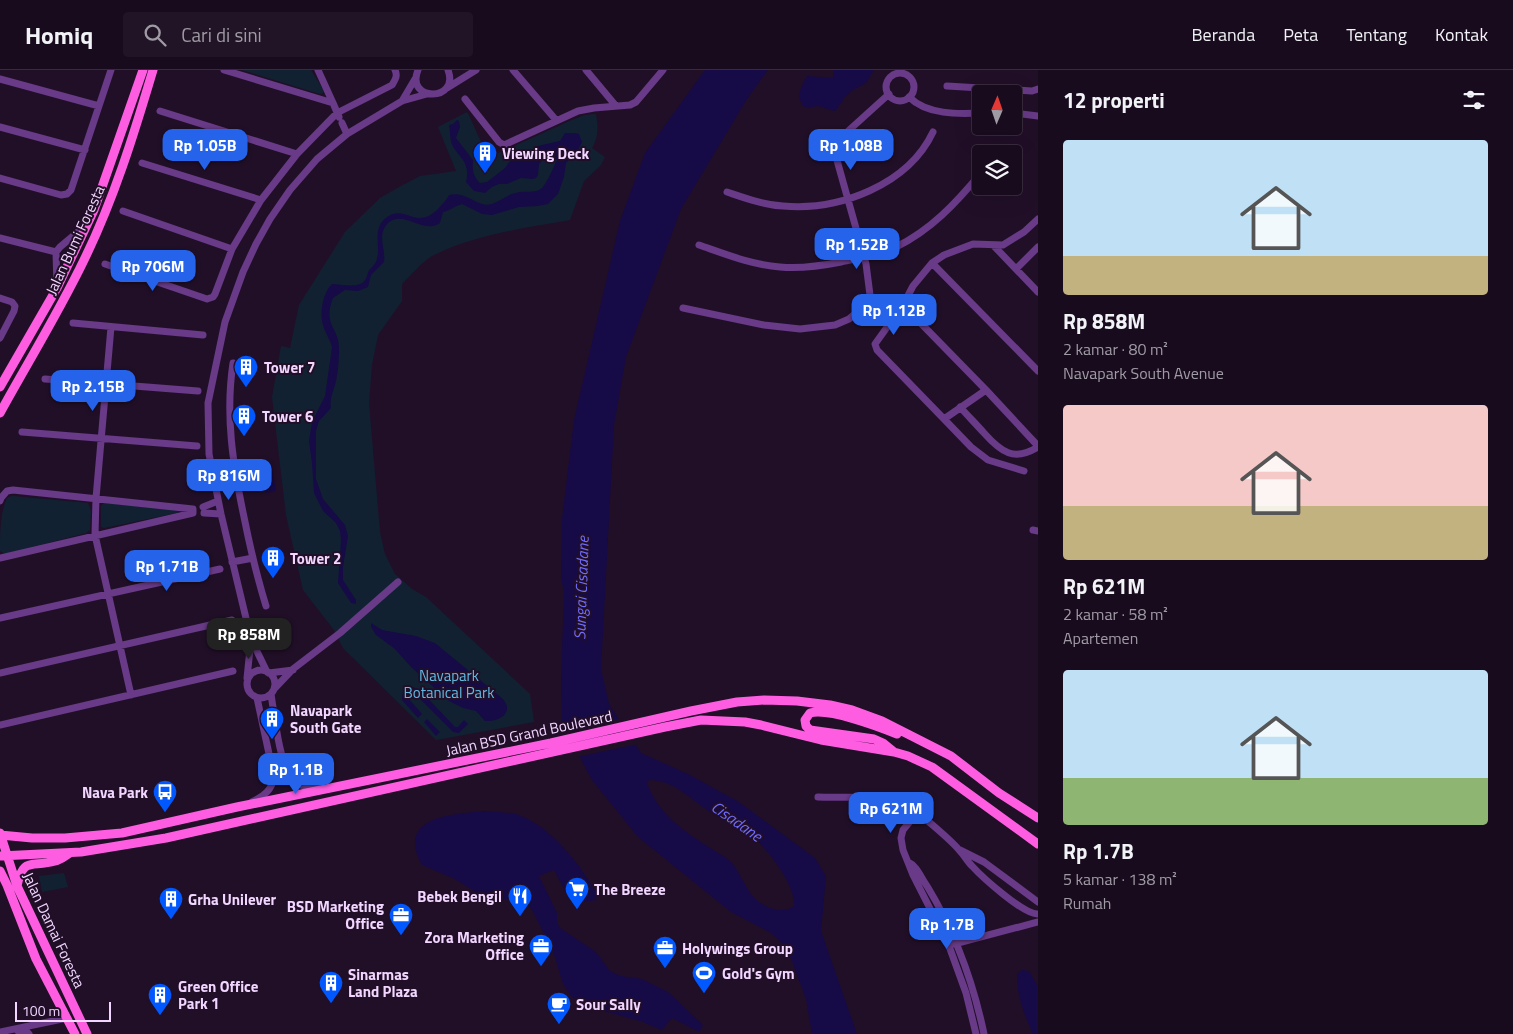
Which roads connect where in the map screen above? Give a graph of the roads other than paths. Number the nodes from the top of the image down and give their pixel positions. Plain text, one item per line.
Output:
1 (111, 70) edge
2 (143, 70) edge
3 (153, 70) edge
4 (224, 70) edge
5 (318, 70) edge
6 (395, 70) edge
7 (448, 70) edge
8 (476, 70) edge
9 (513, 70) edge
10 (586, 70) edge
11 (662, 71) edge
12 (910, 72) edge
13 (416, 73) edge
14 (0, 79) edge
15 (947, 86) dead end
16 (1038, 89) edge
17 (445, 90) junction
18 (427, 94) junction
19 (889, 94) junction
20 (909, 97) junction
21 (465, 99) dead end
22 (402, 101) junction
23 (333, 103) junction
24 (100, 106) junction
25 (616, 106) junction
26 (131, 107) junction
27 (141, 109) junction
28 (160, 111) dead end
29 (972, 113) edge
30 (1022, 113) edge
31 (1038, 116) edge
32 (340, 118) junction
33 (556, 120) junction
34 (0, 127) edge
35 (933, 132) dead end
36 (347, 134) junction
37 (85, 150) junction
38 (297, 154) junction
39 (142, 163) dead end
40 (0, 178) edge
41 (972, 183) edge
42 (727, 192) dead end
43 (849, 199) junction
44 (261, 200) junction
45 (123, 211) dead end
46 (1038, 219) edge
47 (88, 225) junction
48 (0, 238) edge
49 (699, 245) dead end
50 (993, 245) junction
51 (1038, 247) edge
52 (232, 249) junction
53 (56, 252) junction
54 (864, 257) junction
55 (932, 263) junction
56 (105, 264) dead end
57 (1016, 269) junction
58 (57, 288) junction
59 (1038, 292) edge
60 (0, 298) edge
61 (903, 305) junction
62 (683, 308) dead end
63 (73, 323) dead end
64 (111, 327) junction
65 (203, 335) dead end
66 (0, 338) edge
67 (233, 362) dead end
68 (1038, 371) edge
69 (46, 380) dead end
70 (106, 384) junction
71 (0, 387) edge
72 (986, 390) junction
73 (198, 391) dead end
74 (960, 407) junction
75 (0, 413) edge
76 (944, 419) junction
77 (22, 432) dead end
78 (101, 438) junction
79 (197, 446) dead end
80 (1038, 447) edge
81 (234, 466) junction
82 (211, 469) junction
83 (1024, 471) dead end
84 (96, 498) junction
85 (0, 501) edge
86 (218, 502) junction
87 (221, 514) junction
88 (95, 535) junction
89 (0, 558) edge
90 (253, 558) junction
91 (232, 562) junction
92 (220, 569) dead end
93 (398, 582) dead end
94 (108, 595) junction
95 (266, 606) dead end
96 (0, 618) edge
97 (232, 620) dead end
98 (251, 639) junction
99 (120, 645) junction
100 (294, 670) junction
101 (233, 671) dead end
102 (268, 672) junction
103 (0, 673) edge
104 (247, 680) junction
105 (272, 692) junction
106 (131, 695) junction
107 (257, 698) junction
108 (0, 724) edge
109 (276, 727) junction
110 (264, 730) junction
111 (927, 745) junction
112 (281, 749) junction
113 (269, 751) junction
114 (894, 752) junction
115 (348, 785) junction
116 (818, 797) dead end
117 (238, 807) junction
118 (917, 813) junction
119 (1038, 818) edge
120 (0, 834) edge
121 (1038, 844) edge
122 (960, 850) junction
123 (70, 853) junction
124 (4, 856) edge
125 (0, 871) edge
126 (17, 886) junction
127 (1038, 902) edge
128 (1038, 914) edge
129 (1038, 922) edge
130 (953, 945) junction
131 (67, 1018) junction
132 (4, 1031) edge
133 (29, 1034) edge
134 (72, 1034) edge
135 (87, 1034) edge
136 (977, 1034) edge
137 (984, 1034) edge

1 - 24 street
2 - 26 main road, Jalan Bumi Foresta
3 - 27 main road, Jalan Bumi Foresta
4 - 23 street
5 - 23 street
6 - 32 street
7 - 17 street
8 - 17 street
9 - 33 street
10 - 25 street
11 - 25 street
12 - 19 street
12 - 20 street
13 - 18 street
13 - 22 street
14 - 24 street
15 - 16 street
17 - 18 street
18 - 22 street
19 - 20 street
19 - 43 street
20 - 29 street
21 - 33 street
22 - 36 street
23 - 32 street
24 - 37 street
25 - 33 street
26 - 27 main road
26 - 47 main road, Jalan Bumi Foresta
27 - 75 main road, Jalan Bumi Foresta
28 - 38 street
30 - 31 street
32 - 36 street
32 - 38 street
34 - 37 street
35 - 43 street
36 - 82 street
37 - 40 street
38 - 44 street
39 - 44 street
41 - 54 street
42 - 43 street
43 - 54 street
44 - 52 street
45 - 52 street
46 - 50 street
47 - 53 street
47 - 58 main road, Jalan Bumi Foresta
48 - 53 street
49 - 54 street
50 - 55 street
50 - 57 street
51 - 57 street
52 - 56 street
53 - 58 street
54 - 62 street
55 - 61 street
55 - 68 street
57 - 59 street
58 - 71 main road, Jalan Bumi Foresta
60 - 66 street
61 - 72 street
61 - 76 street
63 - 64 street
64 - 65 street
64 - 70 street
67 - 81 street
69 - 70 street
70 - 73 street
70 - 78 street
72 - 74 street
72 - 80 street
74 - 76 street
74 - 80 street
76 - 83 street
77 - 78 street
78 - 79 street
78 - 84 street
81 - 82 street
81 - 90 street
82 - 86 street
84 - 85 street
84 - 88 street
84 - 88 street
86 - 87 street
86 - 87 street
87 - 91 street
88 - 89 street
88 - 94 street
90 - 91 street
90 - 95 street
91 - 98 street
92 - 94 street
93 - 100 street
94 - 96 street
94 - 99 street
97 - 99 street
98 - 102 street
98 - 104 street
99 - 103 street
99 - 106 street
100 - 102 street
100 - 105 street
101 - 106 street
102 - 104 street
102 - 105 street
104 - 107 street
105 - 107 street
105 - 109 street
106 - 108 street
107 - 110 street
109 - 110 street
109 - 112 street
110 - 113 street
111 - 114 main road
111 - 115 main road, Jalan BSD Grand Boulevard
111 - 119 main road, Jalan BSD Grand Boulevard
112 - 113 street
112 - 115 street
113 - 117 street
114 - 121 main road, Jalan BSD Grand Boulevard
114 - 123 main road, Jalan BSD Grand Boulevard
115 - 117 main road, Jalan BSD Grand Boulevard
116 - 118 street
117 - 120 main road, Jalan BSD Grand Boulevard
118 - 122 street
118 - 130 street
120 - 124 main road, Jalan Damai Foresta
122 - 127 street
122 - 128 street
123 - 124 main road, Jalan BSD Grand Boulevard
123 - 126 main road
124 - 126 main road, Jalan Damai Foresta
125 - 131 main road, Jalan Damai Foresta
126 - 135 main road, Jalan Damai Foresta
129 - 130 street
130 - 136 street
130 - 137 street
131 - 132 street
131 - 134 main road, Jalan Damai Foresta
132 - 133 street
136 - 137 street

